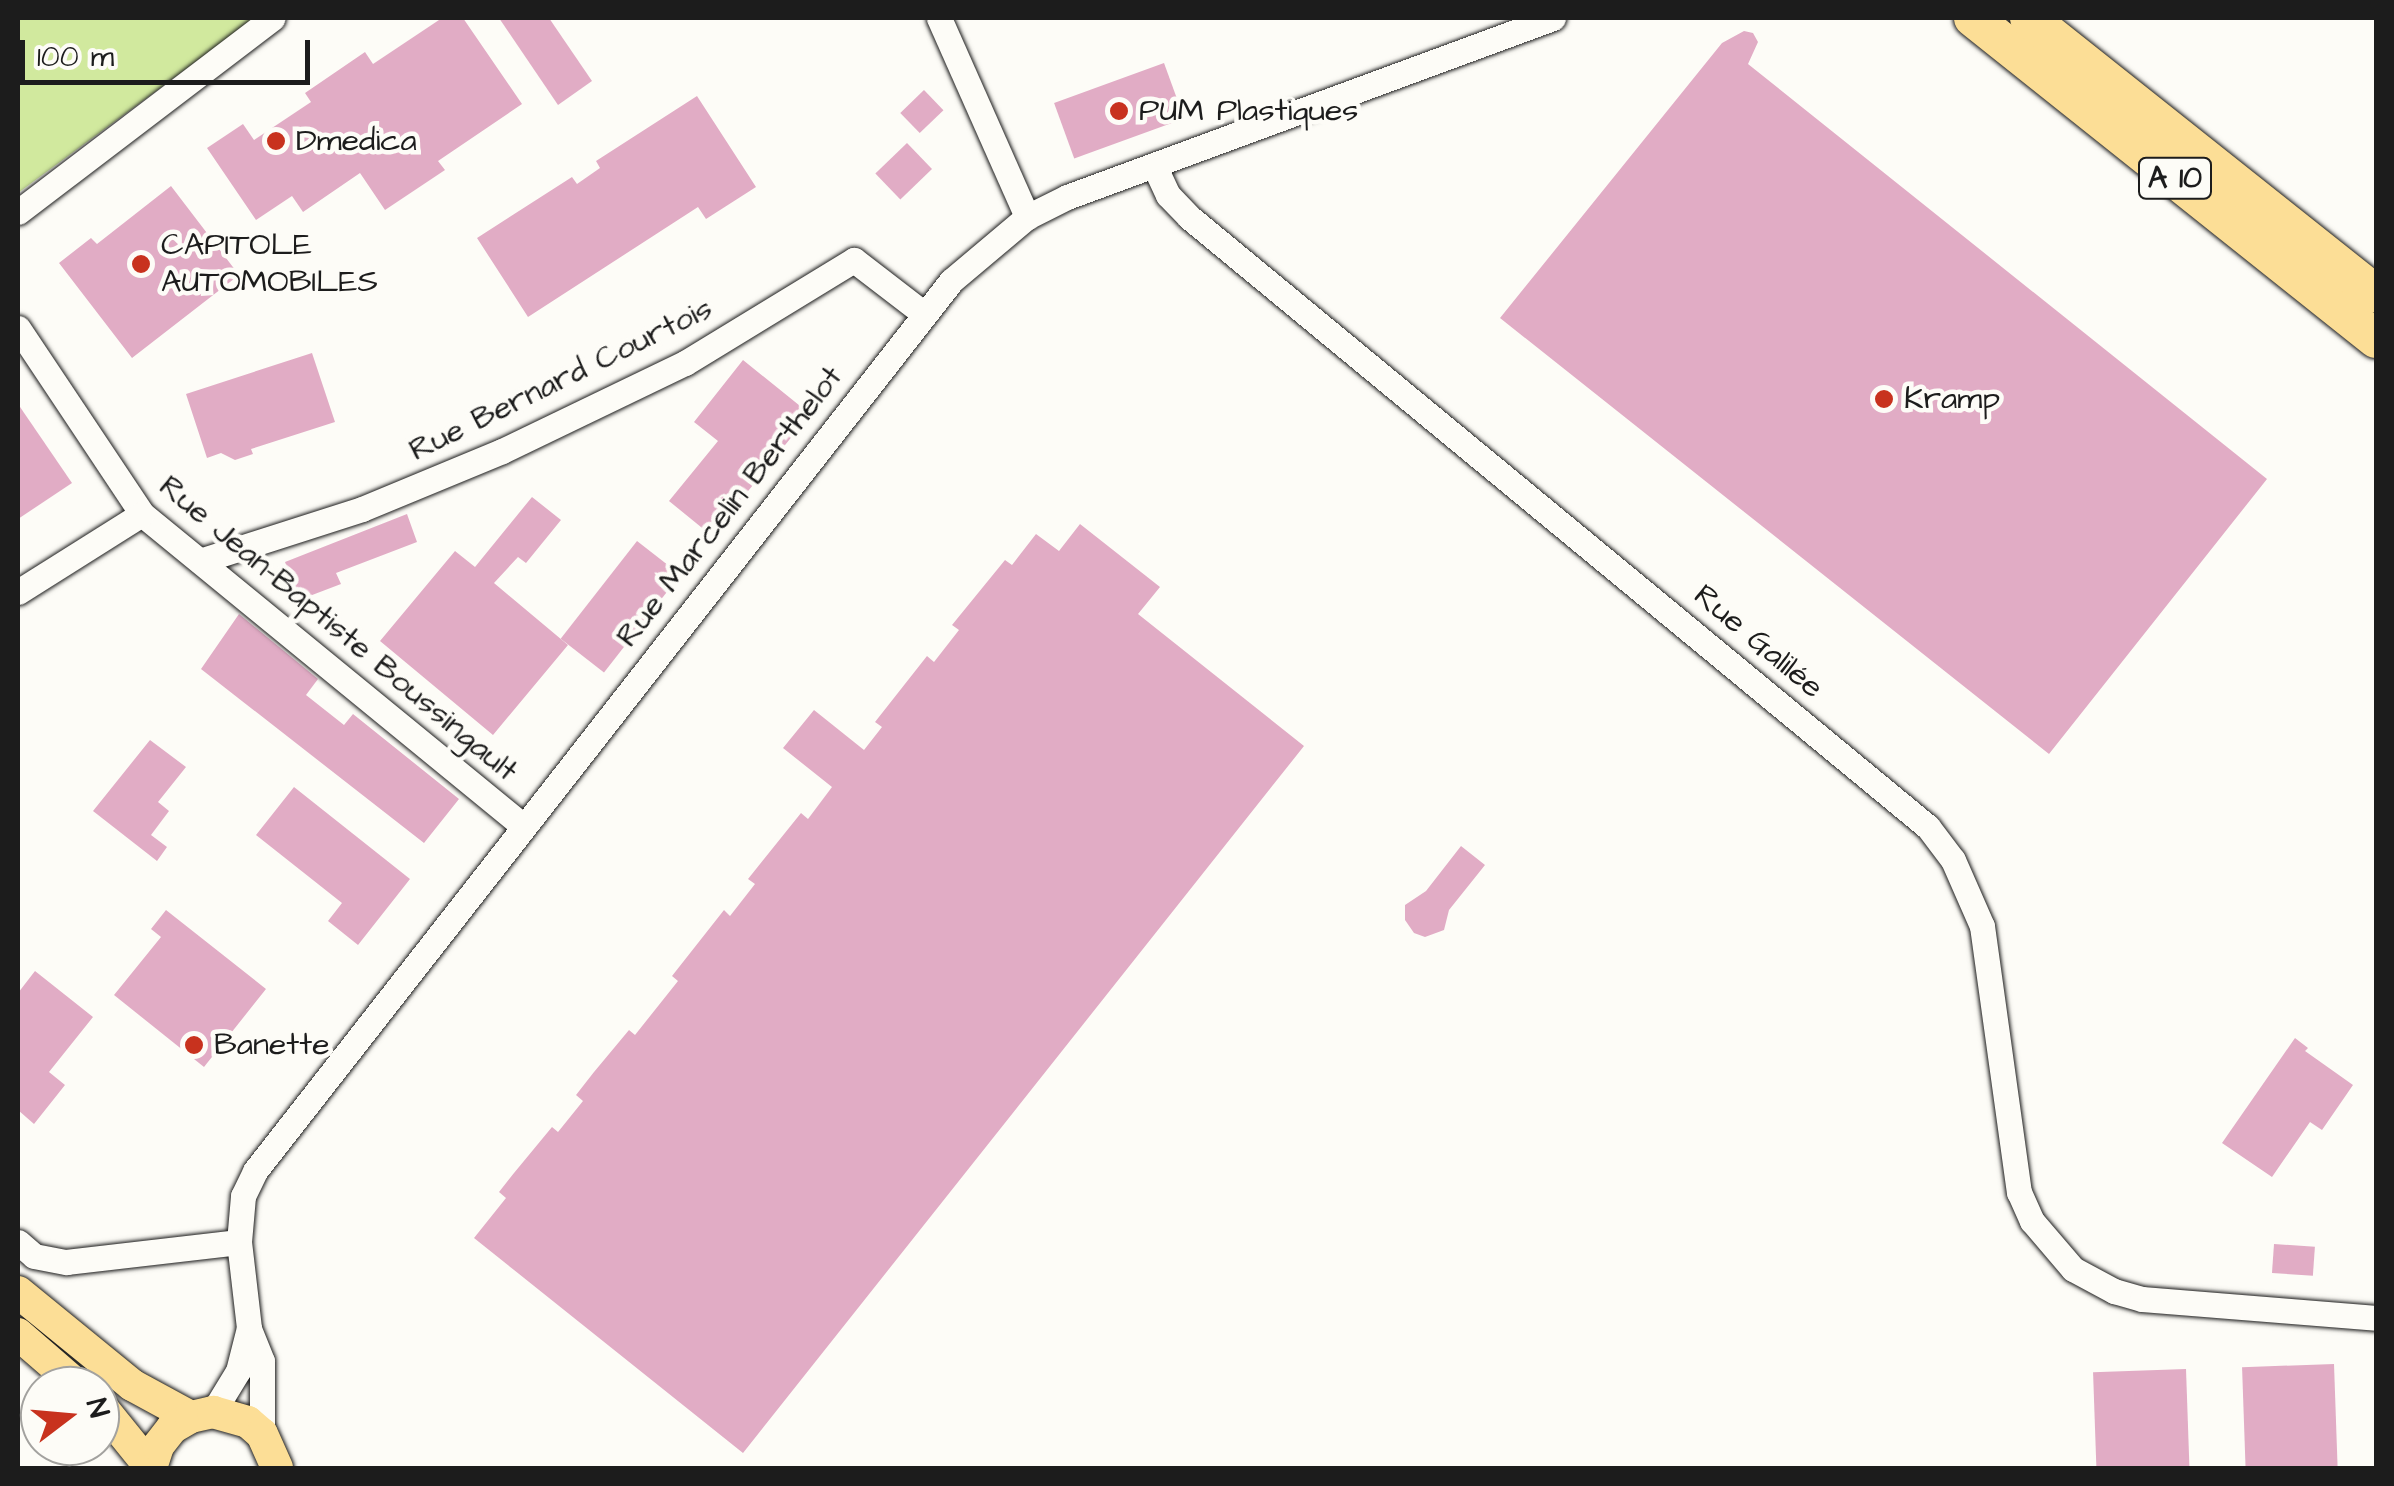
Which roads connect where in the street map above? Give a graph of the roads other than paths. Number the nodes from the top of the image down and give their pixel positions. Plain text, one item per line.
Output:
1 (273, 18) edge
2 (938, 18) edge
3 (1553, 18) edge
4 (1973, 18) edge
5 (2029, 18) edge
6 (1154, 164) junction
7 (18, 212) edge
8 (1027, 217) junction
9 (2376, 294) edge
10 (924, 314) junction
11 (18, 328) edge
12 (2376, 339) edge
13 (142, 514) junction
14 (200, 561) junction
15 (18, 592) edge
16 (522, 826) junction
17 (18, 1242) edge
18 (239, 1242) junction
19 (18, 1292) edge
20 (2376, 1318) edge
21 (249, 1328) junction
22 (18, 1334) edge
23 (55, 1366) edge
24 (202, 1414) junction
25 (120, 1430) edge
26 (262, 1434) junction
27 (151, 1468) edge
28 (277, 1468) edge

1 - 7 street
2 - 8 street
3 - 6 street, Rue Marcelin Berthelot
4 - 12 highway, A 10
5 - 9 highway, A 10
6 - 8 street, Rue Marcelin Berthelot
6 - 20 street, Rue Galilée
8 - 10 street, Rue Marcelin Berthelot
10 - 14 street, Rue Bernard Courtois
10 - 16 street, Rue Marcelin Berthelot
11 - 13 street, Rue Jean-Baptiste Boussingault
13 - 14 street, Rue Jean-Baptiste Boussingault
13 - 15 street
14 - 16 street, Rue Jean-Baptiste Boussingault
16 - 18 street, Rue Marcelin Berthelot
17 - 18 street
18 - 21 street, Rue Marcelin Berthelot
19 - 24 main road
21 - 24 street, Rue Marcelin Berthelot
21 - 26 street, Rue Marcelin Berthelot
22 - 23 main road
24 - 26 main road
24 - 27 main road
25 - 27 main road
26 - 28 main road

